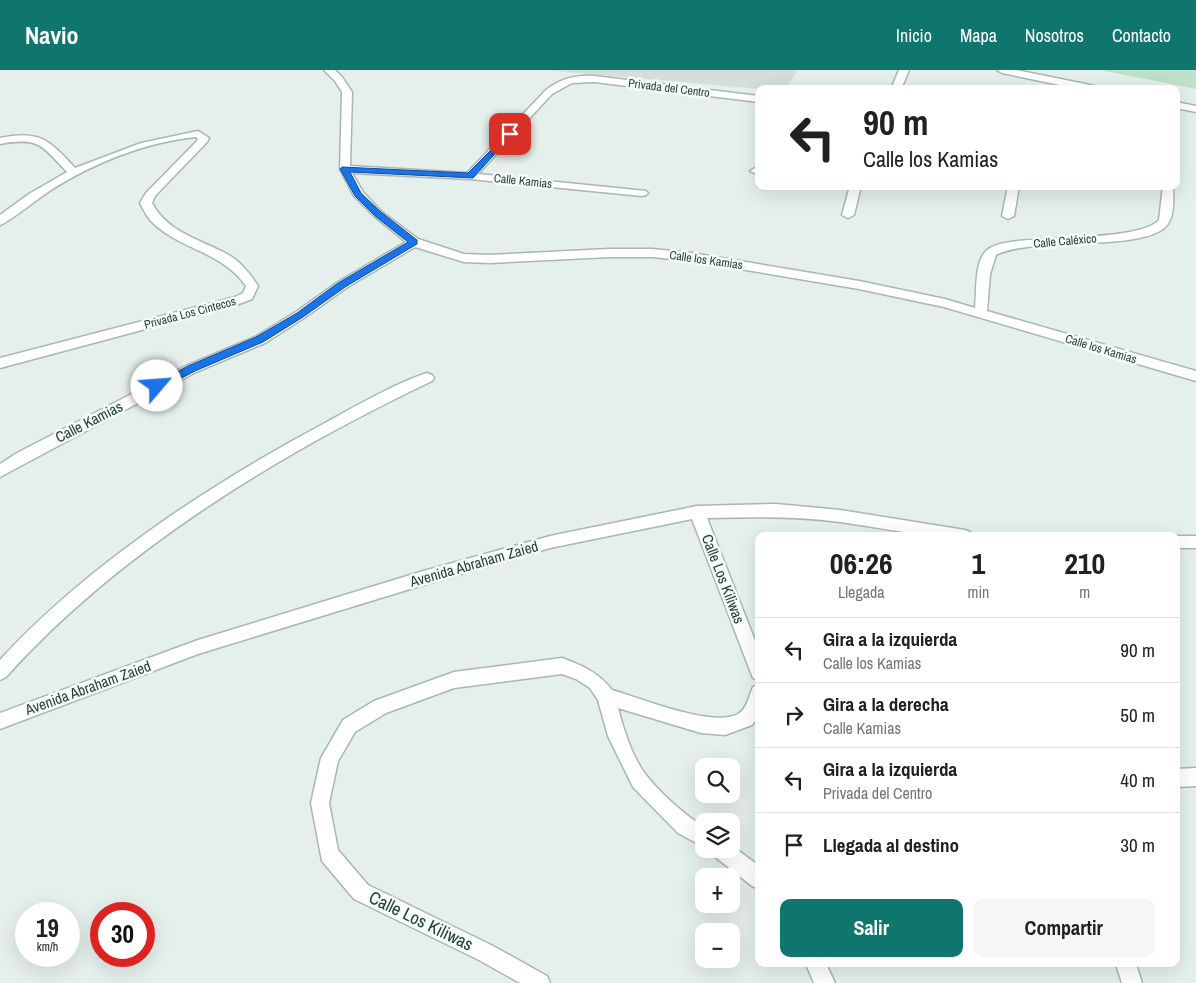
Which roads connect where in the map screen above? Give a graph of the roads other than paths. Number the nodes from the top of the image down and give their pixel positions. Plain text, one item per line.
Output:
1 (328, 70) edge
2 (904, 70) edge
3 (1002, 70) edge
4 (1035, 77) junction
5 (898, 85) edge
6 (1034, 85) edge
7 (1075, 85) edge
8 (755, 99) edge
9 (1180, 106) edge
10 (1196, 109) edge
11 (0, 141) edge
12 (344, 169) junction
13 (74, 172) junction
14 (470, 176) junction
15 (855, 190) edge
16 (1013, 190) edge
17 (1168, 190) edge
18 (642, 194) dead end
19 (848, 216) dead end
20 (1008, 216) dead end
21 (0, 222) edge
22 (414, 242) junction
23 (981, 313) junction
24 (0, 363) edge
25 (1196, 376) edge
26 (427, 378) dead end
27 (0, 470) edge
28 (697, 512) junction
29 (940, 532) edge
30 (1180, 542) edge
31 (1196, 542) edge
32 (755, 664) edge
33 (0, 672) edge
34 (606, 696) junction
35 (755, 706) edge
36 (0, 721) edge
37 (1196, 777) edge
38 (1180, 778) edge
39 (695, 832) edge
40 (734, 858) edge
41 (755, 876) edge
42 (817, 967) edge
43 (1127, 967) edge
44 (540, 983) edge
45 (825, 983) edge
46 (1132, 983) edge

1 - 12 street
2 - 5 street
3 - 4 street
4 - 6 street
4 - 7 street
8 - 14 street, Privada del Centro
9 - 10 street
11 - 13 street
12 - 14 street, Calle Kamias
12 - 22 street, Calle los Kamias
13 - 21 street
13 - 24 street, Privada Los Cintecos
14 - 18 street, Calle Kamias
15 - 19 street
16 - 20 street
17 - 23 street, Calle Caléxico
22 - 23 street, Calle los Kamias
22 - 27 street, Calle Kamias
23 - 25 street, Calle los Kamias
26 - 33 street
28 - 29 street, Avenida Abraham Zaied
28 - 32 street, Calle Los Kiliwas
28 - 36 street, Avenida Abraham Zaied
30 - 31 street
34 - 35 street, Calle Los Kiliwas
34 - 39 street
34 - 44 street, Calle Los Kiliwas
37 - 38 street
40 - 41 street
42 - 45 street
43 - 46 street

